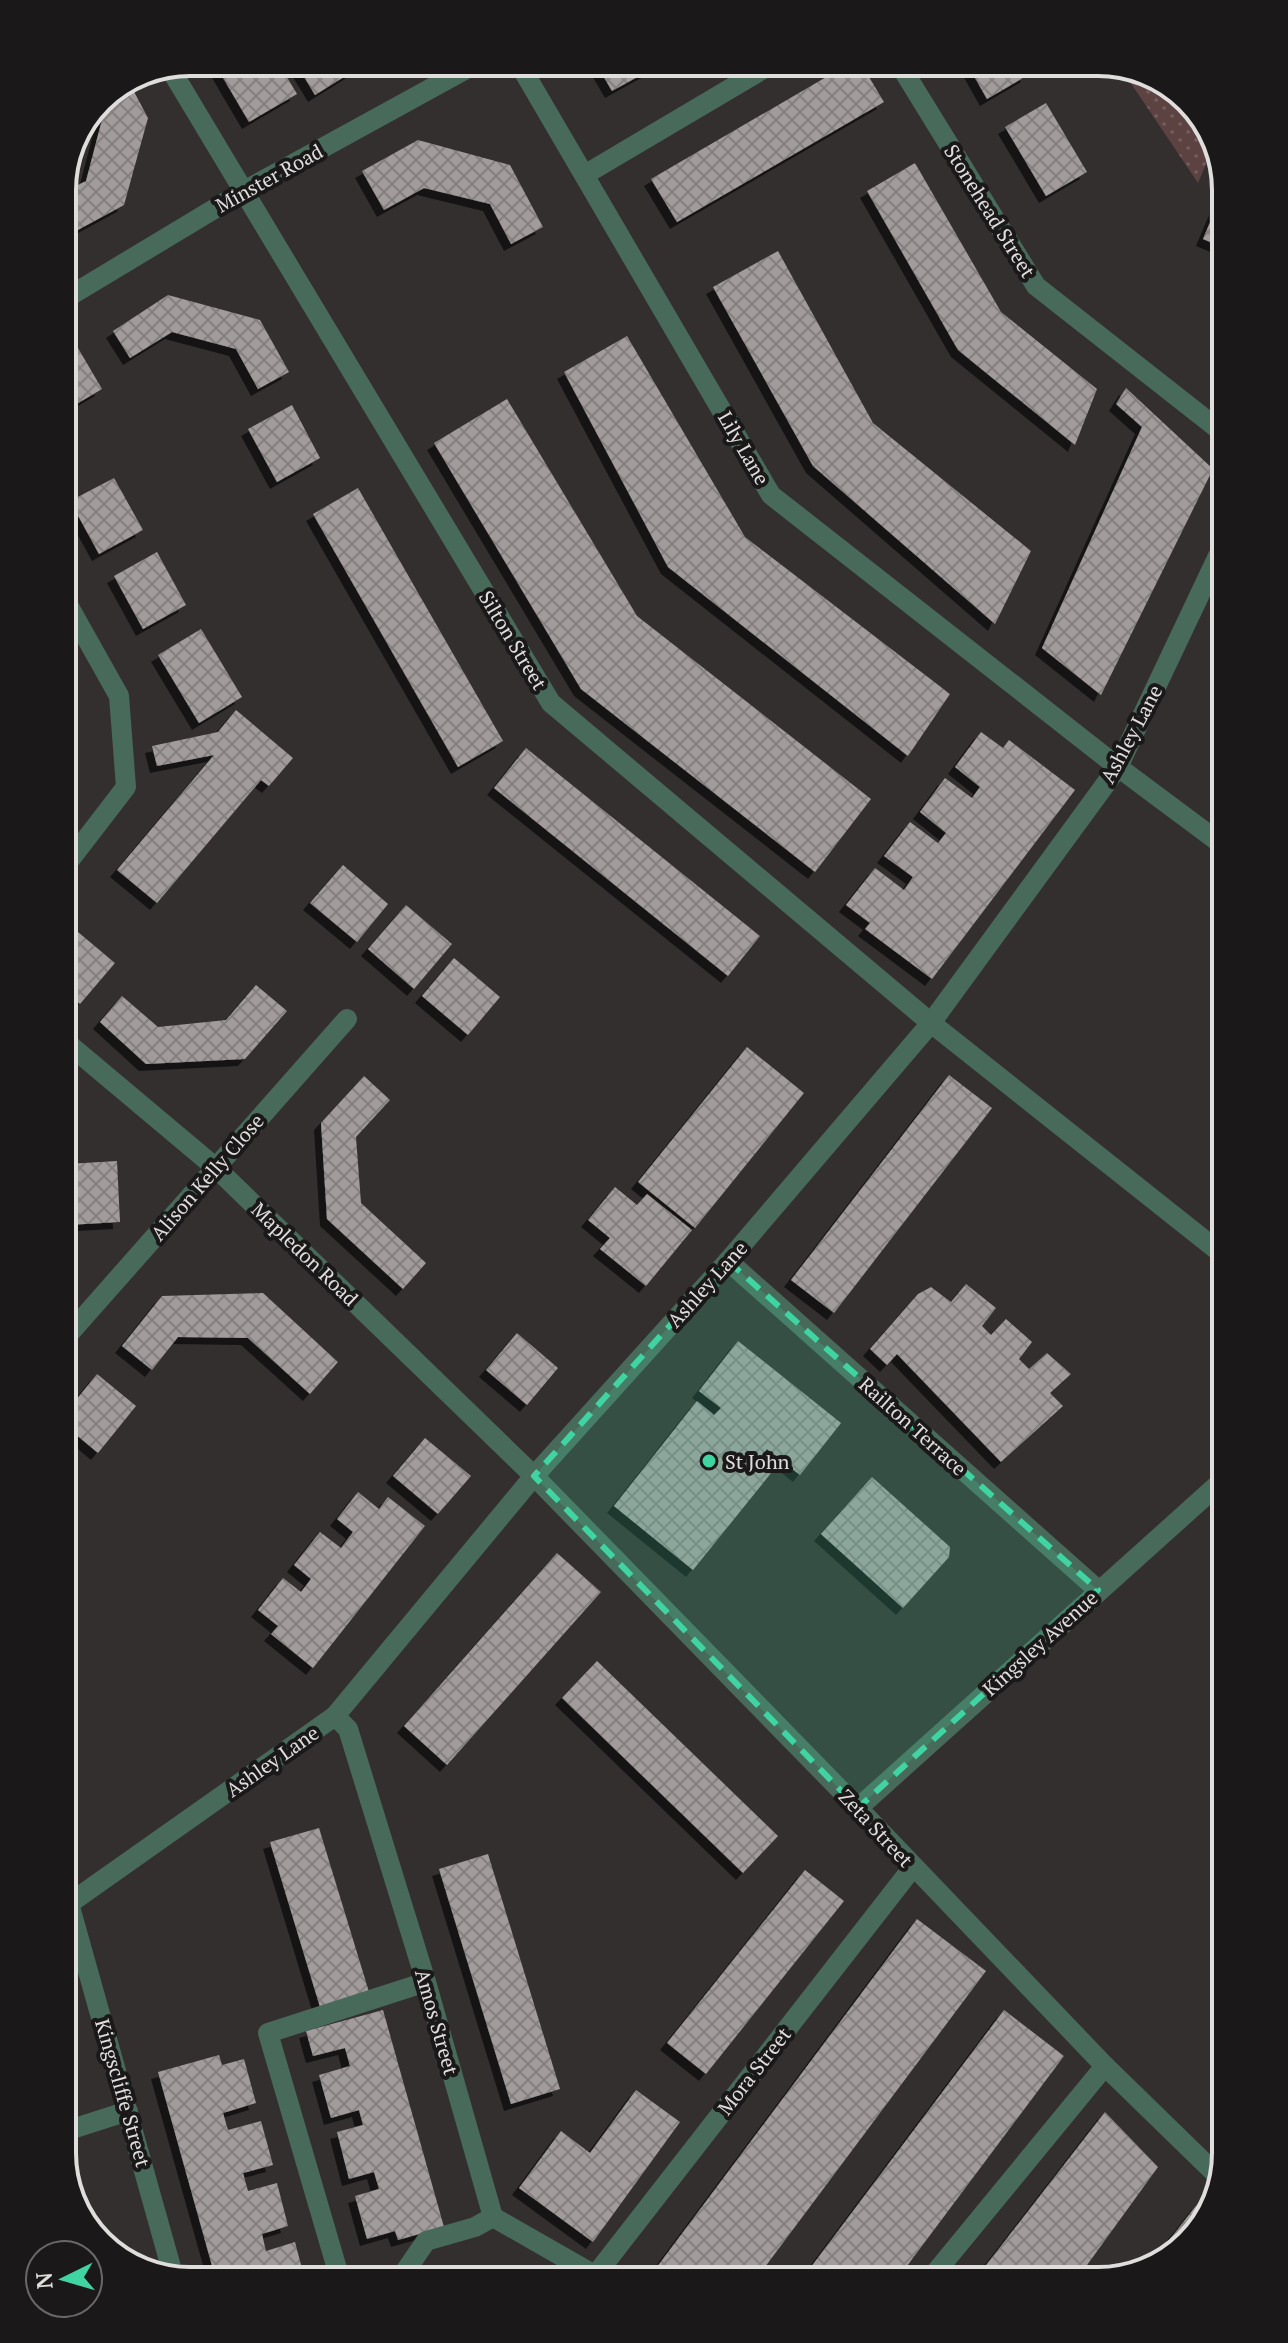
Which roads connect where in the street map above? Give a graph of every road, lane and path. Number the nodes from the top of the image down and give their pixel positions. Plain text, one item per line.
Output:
1 (453, 76) edge
2 (526, 76) edge
3 (751, 76) edge
4 (907, 76) edge
5 (175, 77) edge
6 (586, 174) junction
7 (244, 191) junction
8 (76, 292) edge
9 (1212, 424) edge
10 (1212, 569) edge
11 (76, 622) edge
12 (1118, 767) junction
13 (1212, 837) edge
14 (76, 852) edge
15 (347, 1019) dead end
16 (931, 1023) junction
17 (76, 1050) edge
18 (216, 1168) junction
19 (1212, 1246) edge
20 (728, 1261) junction
21 (76, 1326) edge
22 (534, 1476) junction
23 (1212, 1490) edge
24 (1098, 1590) junction
25 (335, 1716) junction
26 (858, 1808) junction
27 (913, 1867) junction
28 (76, 1901) edge
29 (76, 1926) edge
30 (426, 1982) junction
31 (1105, 2066) junction
32 (128, 2111) junction
33 (76, 2128) edge
34 (1211, 2169) edge
35 (493, 2217) junction
36 (171, 2265) edge
37 (336, 2267) edge
38 (408, 2267) edge
39 (579, 2267) edge
40 (602, 2267) edge
41 (940, 2267) edge

1 - 7 street, Minster Road
2 - 6 street, Lily Lane
3 - 6 street
4 - 9 street, Stonehead Street
5 - 7 street, Silton Street
6 - 12 street, Lily Lane
7 - 8 street, Minster Road
7 - 16 street, Silton Street
10 - 12 street, Ashley Lane
11 - 14 street
12 - 13 street, Lily Lane
12 - 16 street, Ashley Lane
15 - 18 street, Alison Kelly Close
16 - 19 street, Silton Street
16 - 20 street, Ashley Lane
17 - 18 street, Mapledon Road
18 - 21 street, Alison Kelly Close
18 - 22 street, Mapledon Road
20 - 22 street, Ashley Lane
20 - 24 street, Railton Terrace
22 - 25 street, Ashley Lane
22 - 26 street, Zeta Street
23 - 24 street, Kingsley Avenue
24 - 26 street, Kingsley Avenue
25 - 28 street, Ashley Lane
25 - 30 street, Amos Street
26 - 27 street, Zeta Street
27 - 31 street, Zeta Street
27 - 40 street, Mora Street
29 - 32 street, Kingscliffe Street
30 - 35 street, Amos Street
30 - 37 street
31 - 34 street, Zeta Street
31 - 41 street
32 - 33 street
32 - 36 street, Kingscliffe Street
35 - 38 street
35 - 39 street

